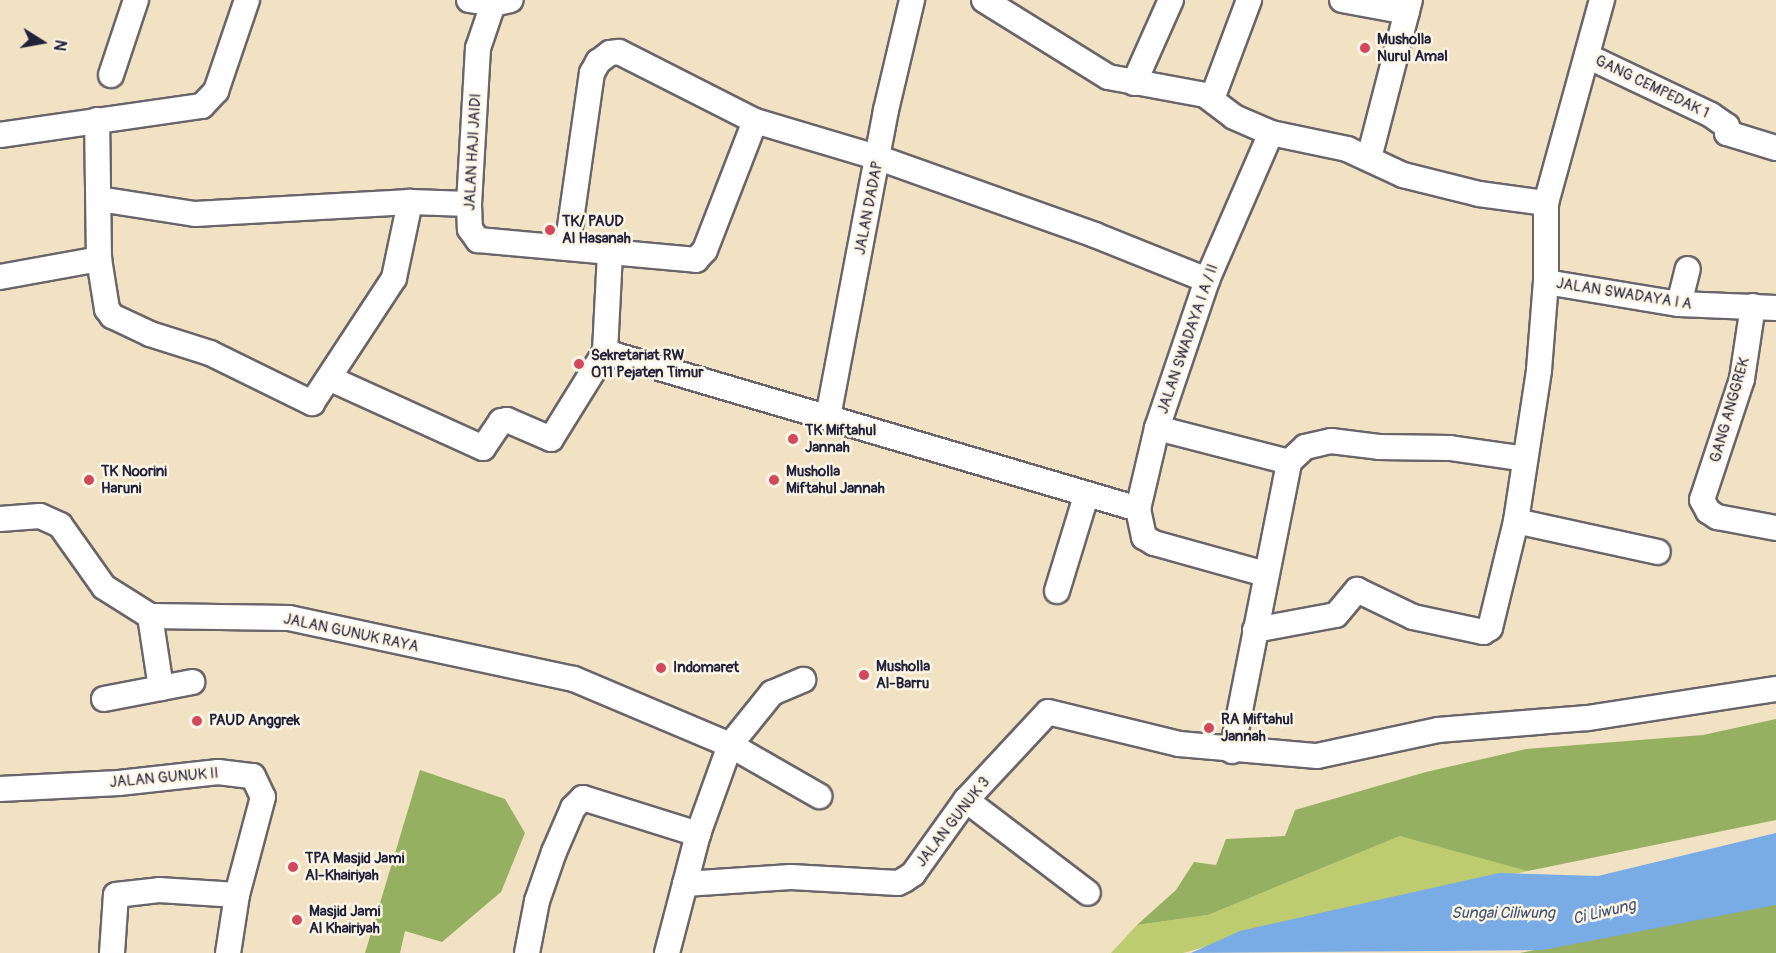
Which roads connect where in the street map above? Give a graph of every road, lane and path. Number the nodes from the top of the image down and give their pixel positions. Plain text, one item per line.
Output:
1 (136, 0) edge
2 (247, 0) edge
3 (469, 0) edge
4 (912, 0) edge
5 (984, 0) edge
6 (1171, 0) edge
7 (1250, 0) edge
8 (1342, 0) edge
9 (1602, 0) edge
10 (502, 2) edge
11 (1408, 6) edge
12 (1587, 56) junction
13 (111, 75) dead end
14 (1134, 83) junction
15 (1212, 99) junction
16 (97, 120) junction
17 (755, 121) junction
18 (1271, 133) junction
19 (0, 135) edge
20 (1776, 148) edge
21 (879, 158) junction
22 (1369, 158) junction
23 (99, 199) junction
24 (410, 202) junction
25 (1546, 203) junction
26 (469, 204) junction
27 (567, 248) junction
28 (610, 253) junction
29 (99, 259) junction
30 (1688, 269) dead end
31 (0, 277) edge
32 (1207, 280) junction
33 (1546, 282) junction
34 (1679, 304) junction
35 (1765, 308) edge
36 (605, 352) junction
37 (330, 379) junction
38 (828, 417) junction
39 (1157, 428) junction
40 (1525, 459) junction
41 (1289, 462) junction
42 (1086, 496) junction
43 (1138, 509) junction
44 (0, 519) edge
45 (1516, 521) junction
46 (1776, 528) edge
47 (1658, 552) dead end
48 (1265, 574) junction
49 (1057, 591) dead end
50 (150, 616) junction
51 (1255, 630) junction
52 (803, 680) dead end
53 (192, 682) dead end
54 (161, 688) junction
55 (1776, 689) edge
56 (104, 699) dead end
57 (730, 745) junction
58 (1232, 751) junction
59 (0, 789) edge
60 (819, 796) dead end
61 (966, 800) junction
62 (698, 834) junction
63 (685, 884) junction
64 (1088, 893) dead end
65 (237, 895) junction
66 (112, 953) edge
67 (228, 953) edge
68 (527, 953) edge
69 (667, 953) edge

1 - 13 street
2 - 16 street
3 - 10 street
4 - 21 street, JALAN DADAP
5 - 14 street
6 - 14 street
7 - 15 street
8 - 11 street
9 - 12 street, JALAN SWADAYA I A
10 - 26 street, JALAN HAJI JAIDI
11 - 22 street
12 - 20 street, GANG CEMPEDAK 1
12 - 25 street, JALAN SWADAYA I A
14 - 15 street
15 - 18 street
16 - 19 street
16 - 23 street
17 - 21 street
17 - 27 street
17 - 28 street, JALAN HAJI JAIDI
18 - 22 street
18 - 32 street, JALAN SWADAYA I A / II
21 - 32 street
21 - 38 street, JALAN DADAP
22 - 25 street
23 - 24 street
23 - 29 street
24 - 26 street
24 - 37 street
25 - 33 street, JALAN SWADAYA I A
26 - 27 street, JALAN HAJI JAIDI
27 - 28 street, JALAN HAJI JAIDI
28 - 36 street
29 - 31 street
29 - 37 street
30 - 34 street
32 - 39 street, JALAN SWADAYA I A / II
33 - 34 street, JALAN SWADAYA I A
33 - 40 street
34 - 35 street, JALAN SWADAYA I A
35 - 46 street, GANG ANGGREK
36 - 37 street
36 - 38 street
38 - 42 street
39 - 41 street, JALAN SWADAYA I A / II
39 - 43 street
40 - 41 street
40 - 45 street
41 - 48 street
42 - 43 street
42 - 49 street
43 - 48 street
44 - 50 street
45 - 47 street
45 - 51 street
48 - 51 street
50 - 54 street
50 - 57 street, JALAN GUNUK RAYA
51 - 58 street
52 - 57 street
53 - 54 street
54 - 56 street
55 - 58 street
57 - 60 street, JALAN GUNUK RAYA
57 - 62 street
58 - 61 street, JALAN GUNUK 3
59 - 65 street, JALAN GUNUK II
61 - 63 street, JALAN GUNUK 3
61 - 64 street
62 - 63 street
62 - 68 street
63 - 69 street
65 - 66 street
65 - 67 street, JALAN GUNUK II

